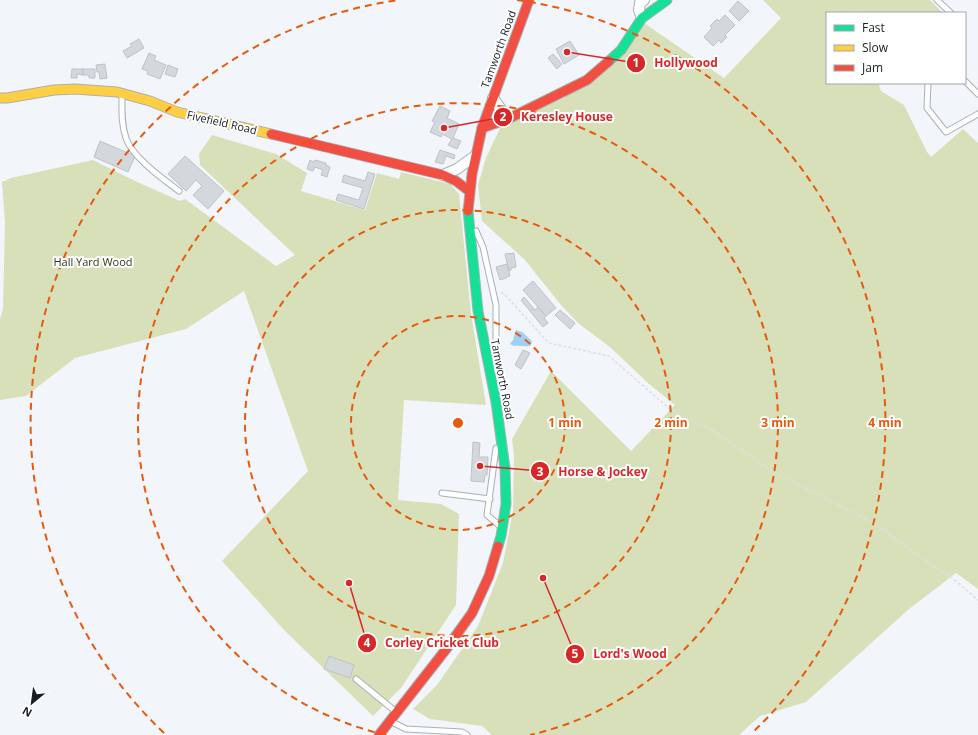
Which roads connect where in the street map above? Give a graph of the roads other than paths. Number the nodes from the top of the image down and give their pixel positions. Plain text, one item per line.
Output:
1 (529, 0) edge
2 (644, 0) edge
3 (667, 0) edge
4 (937, 0) edge
5 (950, 12) edge
6 (642, 18) junction
7 (966, 82) edge
8 (928, 84) edge
9 (122, 94) junction
10 (978, 94) edge
11 (0, 98) edge
12 (493, 98) junction
13 (978, 114) edge
14 (508, 119) junction
15 (482, 128) junction
16 (475, 156) junction
17 (443, 175) junction
18 (179, 191) dead end
19 (469, 191) junction
20 (468, 213) junction
21 (496, 402) junction
22 (500, 425) junction
23 (442, 494) dead end
24 (490, 499) junction
25 (502, 528) junction
26 (356, 679) dead end
27 (396, 712) junction
28 (389, 721) junction
29 (379, 735) edge
30 (467, 735) edge

1 - 12 main road, Tamworth Road
2 - 6 street
3 - 6 main road
4 - 5 lane
6 - 14 main road
7 - 10 lane
8 - 13 lane
9 - 11 main road, Fivefield Road
9 - 17 main road, Fivefield Road
9 - 18 lane
12 - 14 street
12 - 15 main road, Tamworth Road
14 - 15 main road
15 - 16 main road, Tamworth Road
16 - 17 street
16 - 19 main road, Tamworth Road
17 - 19 main road, Fivefield Road
19 - 20 main road, Tamworth Road
20 - 21 main road, Tamworth Road
20 - 21 lane
21 - 22 main road, Tamworth Road
22 - 24 lane
22 - 25 main road, Tamworth Road
23 - 24 lane
24 - 25 lane
25 - 27 main road, Tamworth Road
26 - 27 lane
27 - 28 main road, Tamworth Road
28 - 29 main road, Tamworth Road
28 - 30 lane

